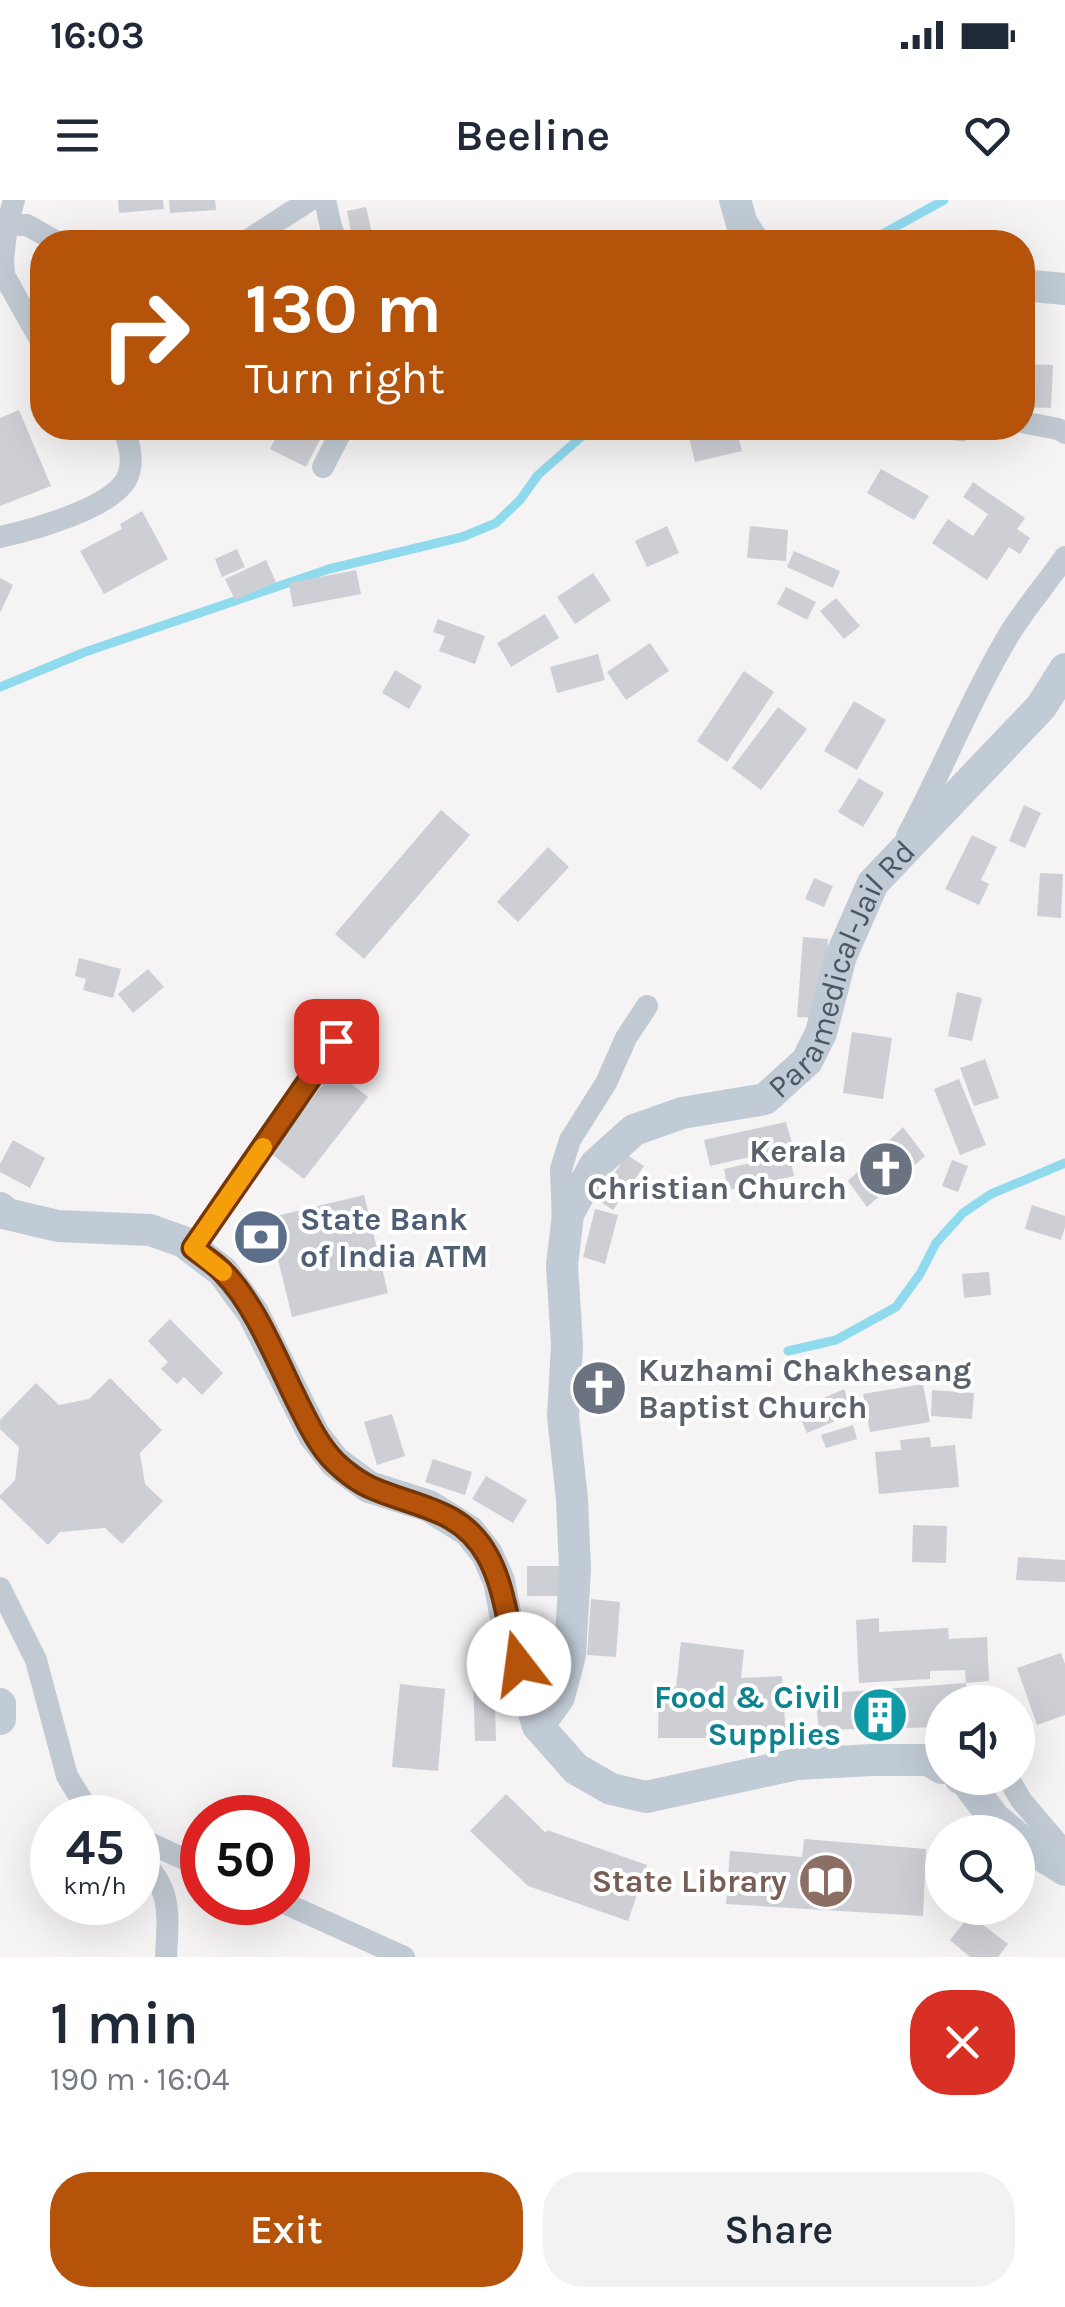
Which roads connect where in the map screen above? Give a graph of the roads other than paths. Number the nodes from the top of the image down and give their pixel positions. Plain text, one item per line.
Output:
1 (14, 200) edge
2 (310, 200) edge
3 (325, 200) edge
4 (735, 200) edge
5 (8, 225) junction
6 (35, 230) edge
7 (264, 230) edge
8 (332, 230) edge
9 (746, 230) edge
10 (1035, 287) edge
11 (1065, 290) edge
12 (30, 322) edge
13 (1035, 425) edge
14 (1065, 433) edge
15 (128, 440) edge
16 (338, 440) edge
17 (323, 467) dead end
18 (0, 537) edge
19 (1065, 557) edge
20 (1065, 668) edge
21 (894, 861) junction
22 (647, 1006) dead end
23 (336, 1041) dead end
24 (0, 1208) edge
25 (565, 1243) junction
26 (193, 1248) junction
27 (0, 1588) edge
28 (0, 1707) edge
29 (0, 1719) edge
30 (538, 1726) junction
31 (925, 1760) edge
32 (81, 1795) edge
33 (977, 1795) edge
34 (1018, 1795) edge
35 (992, 1815) edge
36 (1035, 1852) edge
37 (1065, 1852) edge
38 (1065, 1870) edge
39 (160, 1884) edge
40 (310, 1915) edge
41 (166, 1957) edge
42 (404, 1957) edge

1 - 5 street
2 - 7 street
3 - 8 street
4 - 9 main road
5 - 6 street
5 - 12 street
10 - 11 main road
13 - 14 street
15 - 18 street
16 - 17 street
19 - 21 street
20 - 21 main road, Paramedical-Jail Rd
21 - 25 main road, Paramedical-Jail Rd
22 - 25 street
23 - 26 street
24 - 26 main road
25 - 30 main road, Paramedical-Jail Rd
26 - 30 main road
27 - 32 street
28 - 29 main road
30 - 31 main road
33 - 35 main road
34 - 37 street
36 - 38 main road
39 - 41 street
40 - 42 street

